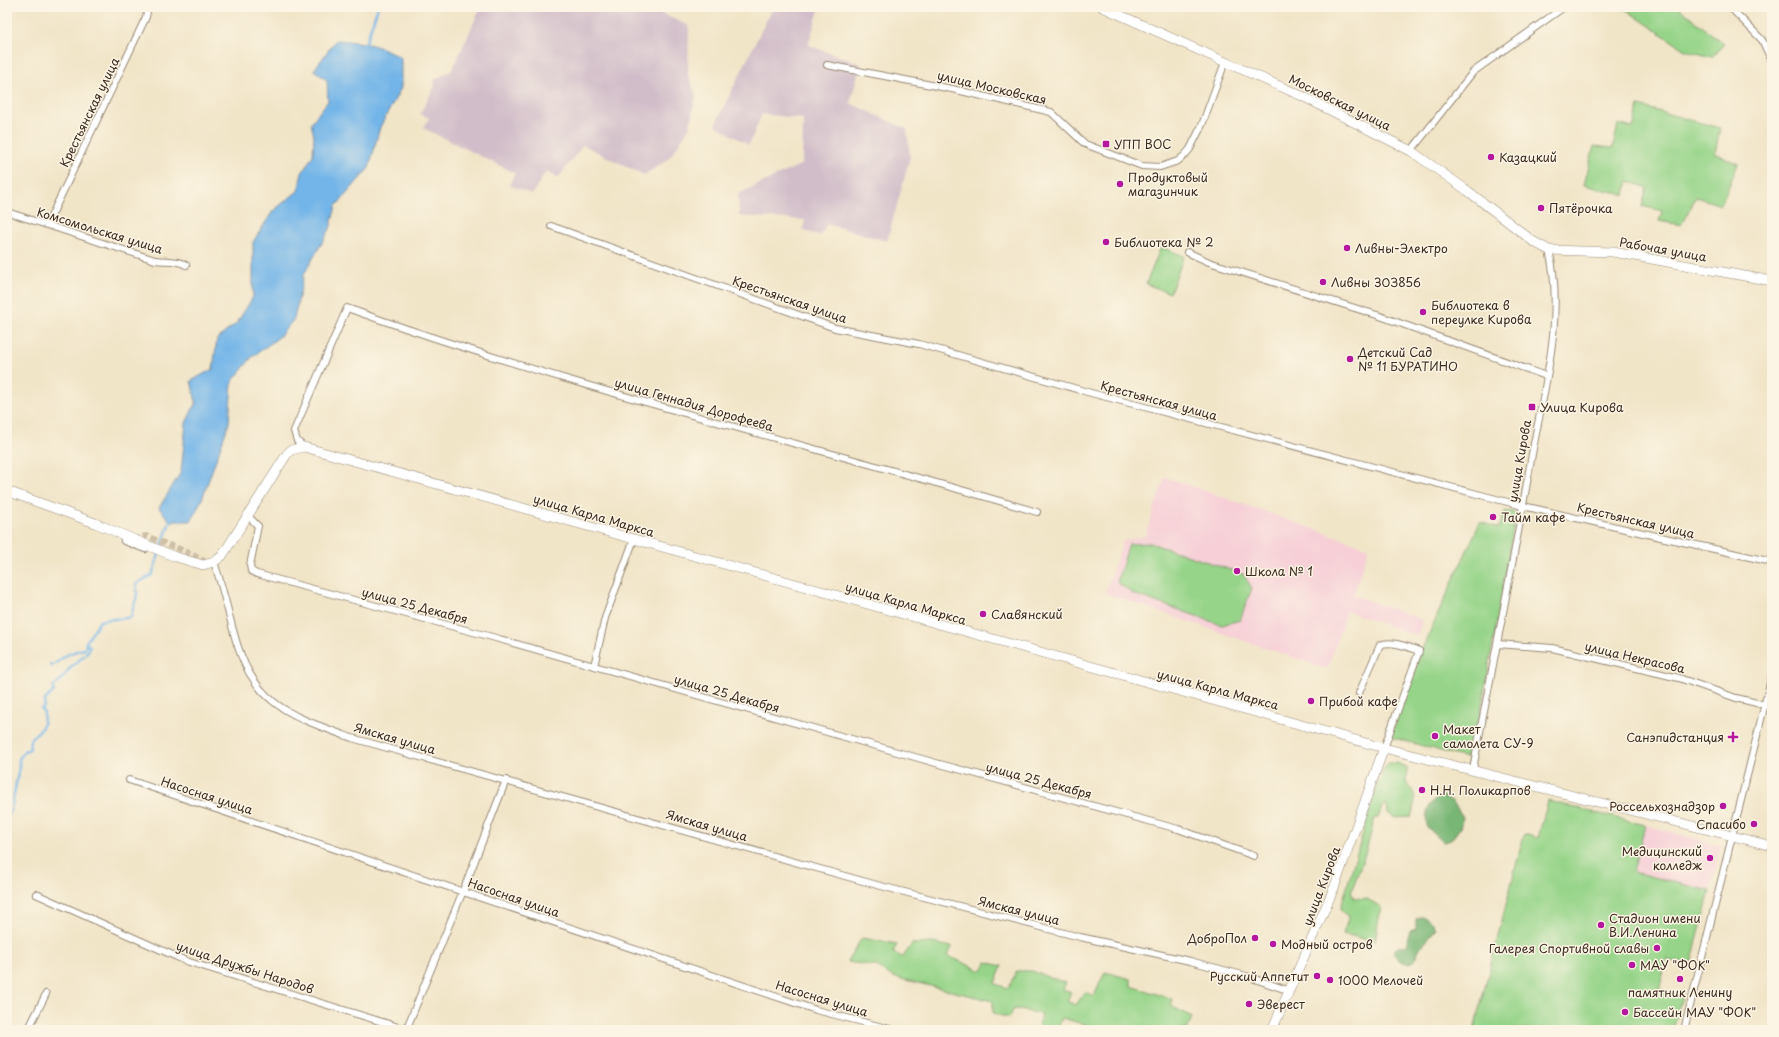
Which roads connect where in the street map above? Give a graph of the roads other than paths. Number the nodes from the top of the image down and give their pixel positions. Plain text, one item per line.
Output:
1 (148, 7) edge
2 (1102, 7) edge
3 (1564, 7) edge
4 (1730, 7) edge
5 (1772, 61) edge
6 (1225, 62) junction
7 (827, 65) dead end
8 (1411, 151) junction
9 (7, 212) edge
10 (47, 225) junction
11 (551, 226) dead end
12 (1549, 250) junction
13 (1187, 252) dead end
14 (186, 265) dead end
15 (1772, 281) edge
16 (1546, 376) junction
17 (304, 447) junction
18 (7, 490) edge
19 (1523, 506) junction
20 (1037, 512) dead end
21 (248, 516) junction
22 (634, 539) junction
23 (214, 562) junction
24 (1772, 562) edge
25 (1497, 644) junction
26 (594, 666) junction
27 (1772, 675) edge
28 (1359, 693) dead end
29 (1765, 705) junction
30 (1384, 748) junction
31 (1473, 769) junction
32 (129, 780) dead end
33 (506, 780) junction
34 (1732, 836) junction
35 (1772, 846) edge
36 (1254, 856) dead end
37 (463, 891) junction
38 (36, 894) dead end
39 (1290, 991) junction
40 (46, 994) dead end
41 (28, 1030) edge
42 (407, 1030) edge
43 (894, 1030) edge
44 (1272, 1030) edge
45 (1684, 1030) edge

1 - 10 street, Крестьянская улица
2 - 6 street, Московская улица
3 - 8 street
4 - 5 street
6 - 7 street, улица Московская
6 - 8 street, Московская улица
8 - 12 street, Московская улица
9 - 10 street, Комсомольская улица
10 - 14 street, Комсомольская улица
11 - 19 street, Крестьянская улица
12 - 15 street, Рабочая улица
12 - 16 street, улица Кирова
13 - 16 street
16 - 19 street, улица Кирова
17 - 20 street, улица Геннадия Дорофеева
17 - 21 street
17 - 22 street, улица Карла Маркса
18 - 23 street
19 - 24 street, Крестьянская улица
19 - 25 street, улица Кирова
21 - 23 street
21 - 26 street, улица 25 Декабря
22 - 26 street
22 - 30 street, улица Карла Маркса
23 - 33 street, Ямская улица
25 - 29 street, улица Некрасова
25 - 31 street, улица Кирова
26 - 36 street, улица 25 Декабря
27 - 29 street
28 - 30 street
29 - 34 street
30 - 31 street, улица Карла Маркса
30 - 39 street, улица Кирова
31 - 34 street, улица Карла Маркса
32 - 37 street, Насосная улица
33 - 37 street
33 - 39 street, Ямская улица
34 - 35 street, улица Карла Маркса
34 - 45 street
37 - 42 street
37 - 43 street, Насосная улица
38 - 42 street, улица Дружбы Народов
39 - 44 street, улица Кирова
40 - 41 street

